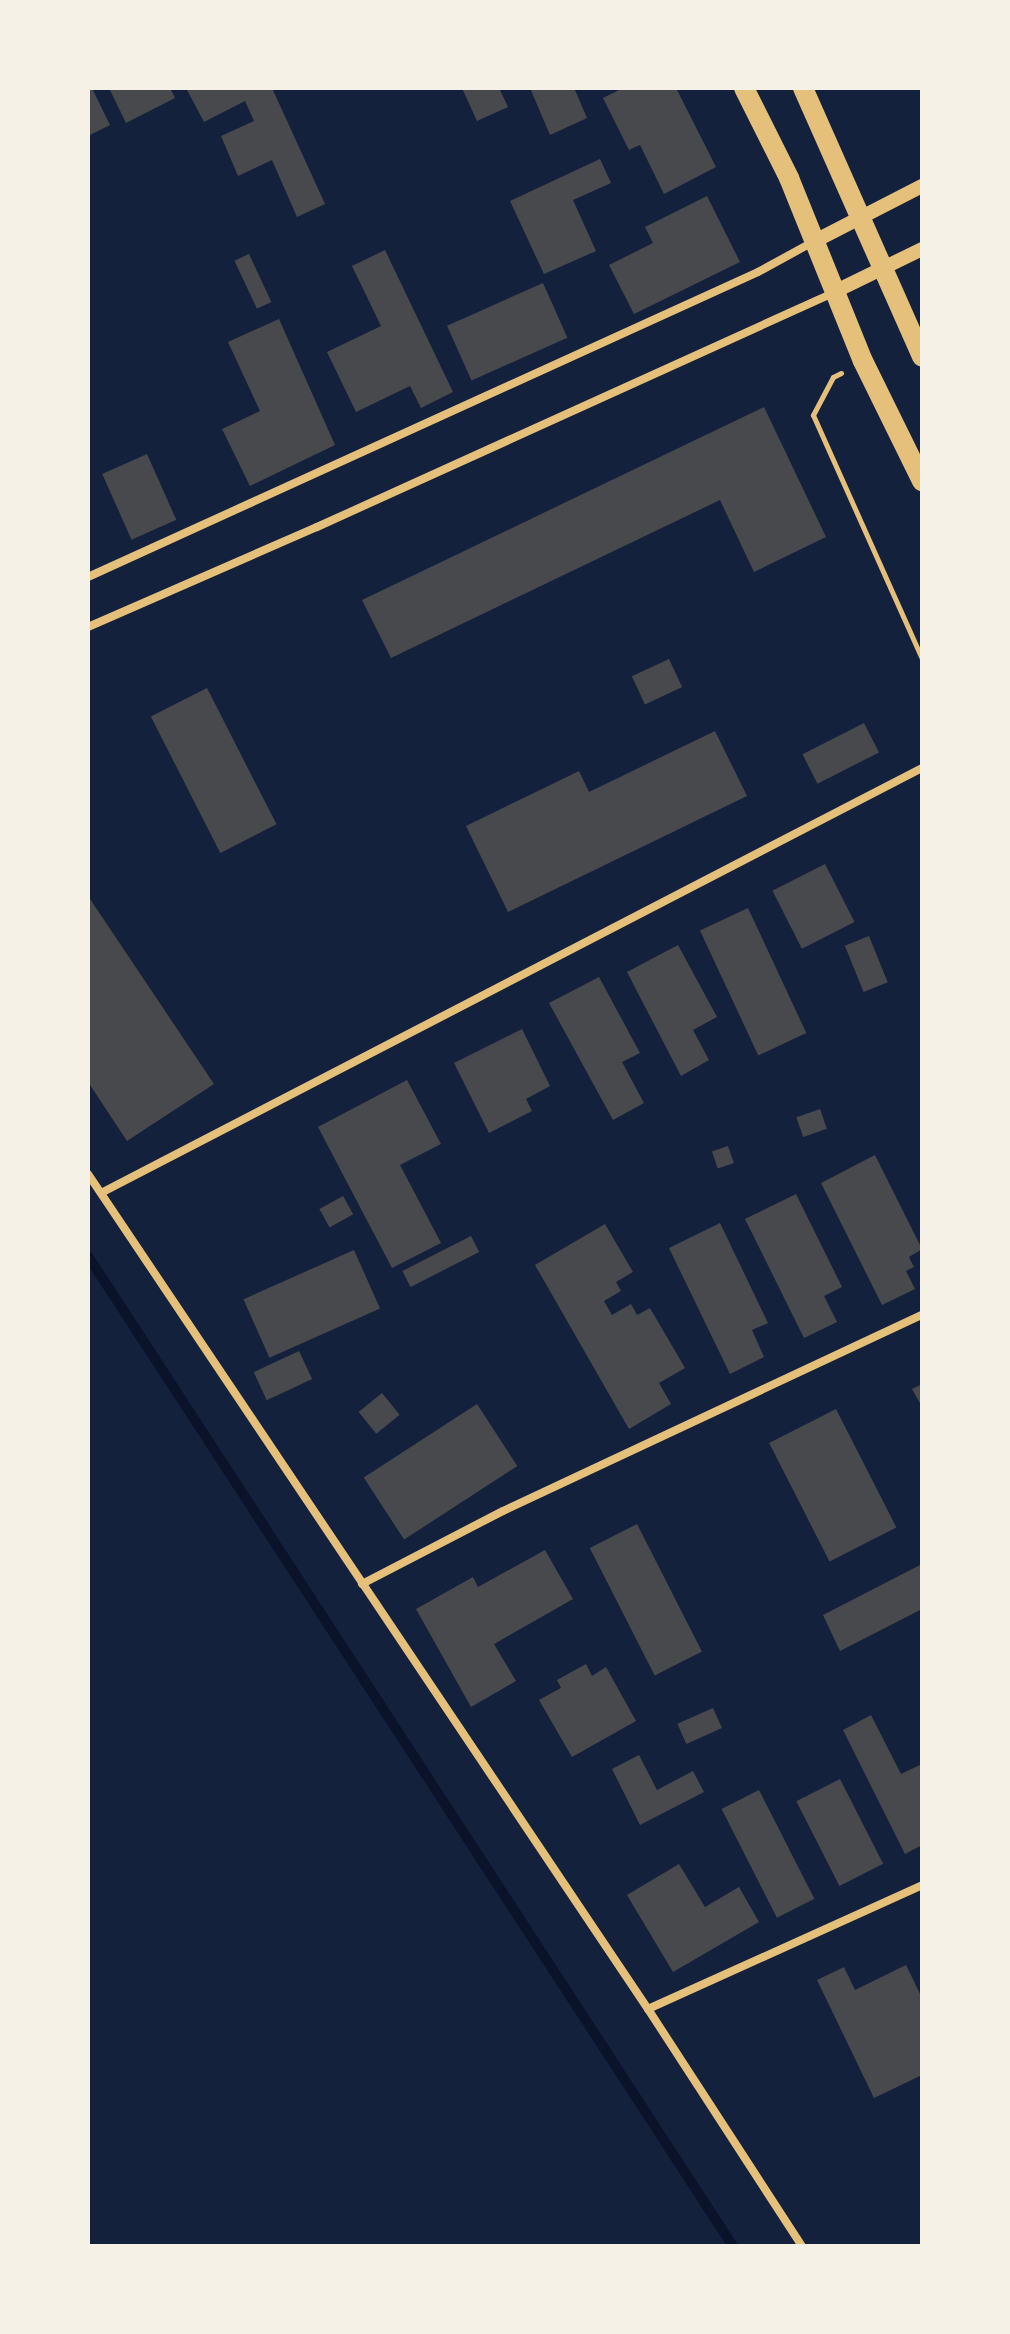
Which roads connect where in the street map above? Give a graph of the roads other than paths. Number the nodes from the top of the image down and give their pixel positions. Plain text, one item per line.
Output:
1 (744, 88) edge
2 (803, 88) edge
3 (922, 186) edge
4 (860, 216) junction
5 (813, 242) junction
6 (922, 249) edge
7 (881, 268) junction
8 (834, 292) junction
9 (922, 357) edge
10 (922, 481) edge
11 (88, 577) edge
12 (88, 627) edge
13 (922, 768) edge
14 (88, 1174) edge
15 (101, 1193) junction
16 (922, 1315) edge
17 (362, 1584) junction
18 (922, 1885) edge
19 (648, 2009) junction
20 (802, 2246) edge

1 - 5 main road
2 - 4 main road
3 - 4 street
4 - 5 street
4 - 7 main road
5 - 8 main road
5 - 11 street
6 - 7 street
7 - 8 street
7 - 9 main road
8 - 10 main road
8 - 12 street
13 - 15 street
14 - 15 street
15 - 17 street
16 - 17 street
17 - 19 street
18 - 19 street
19 - 20 street

